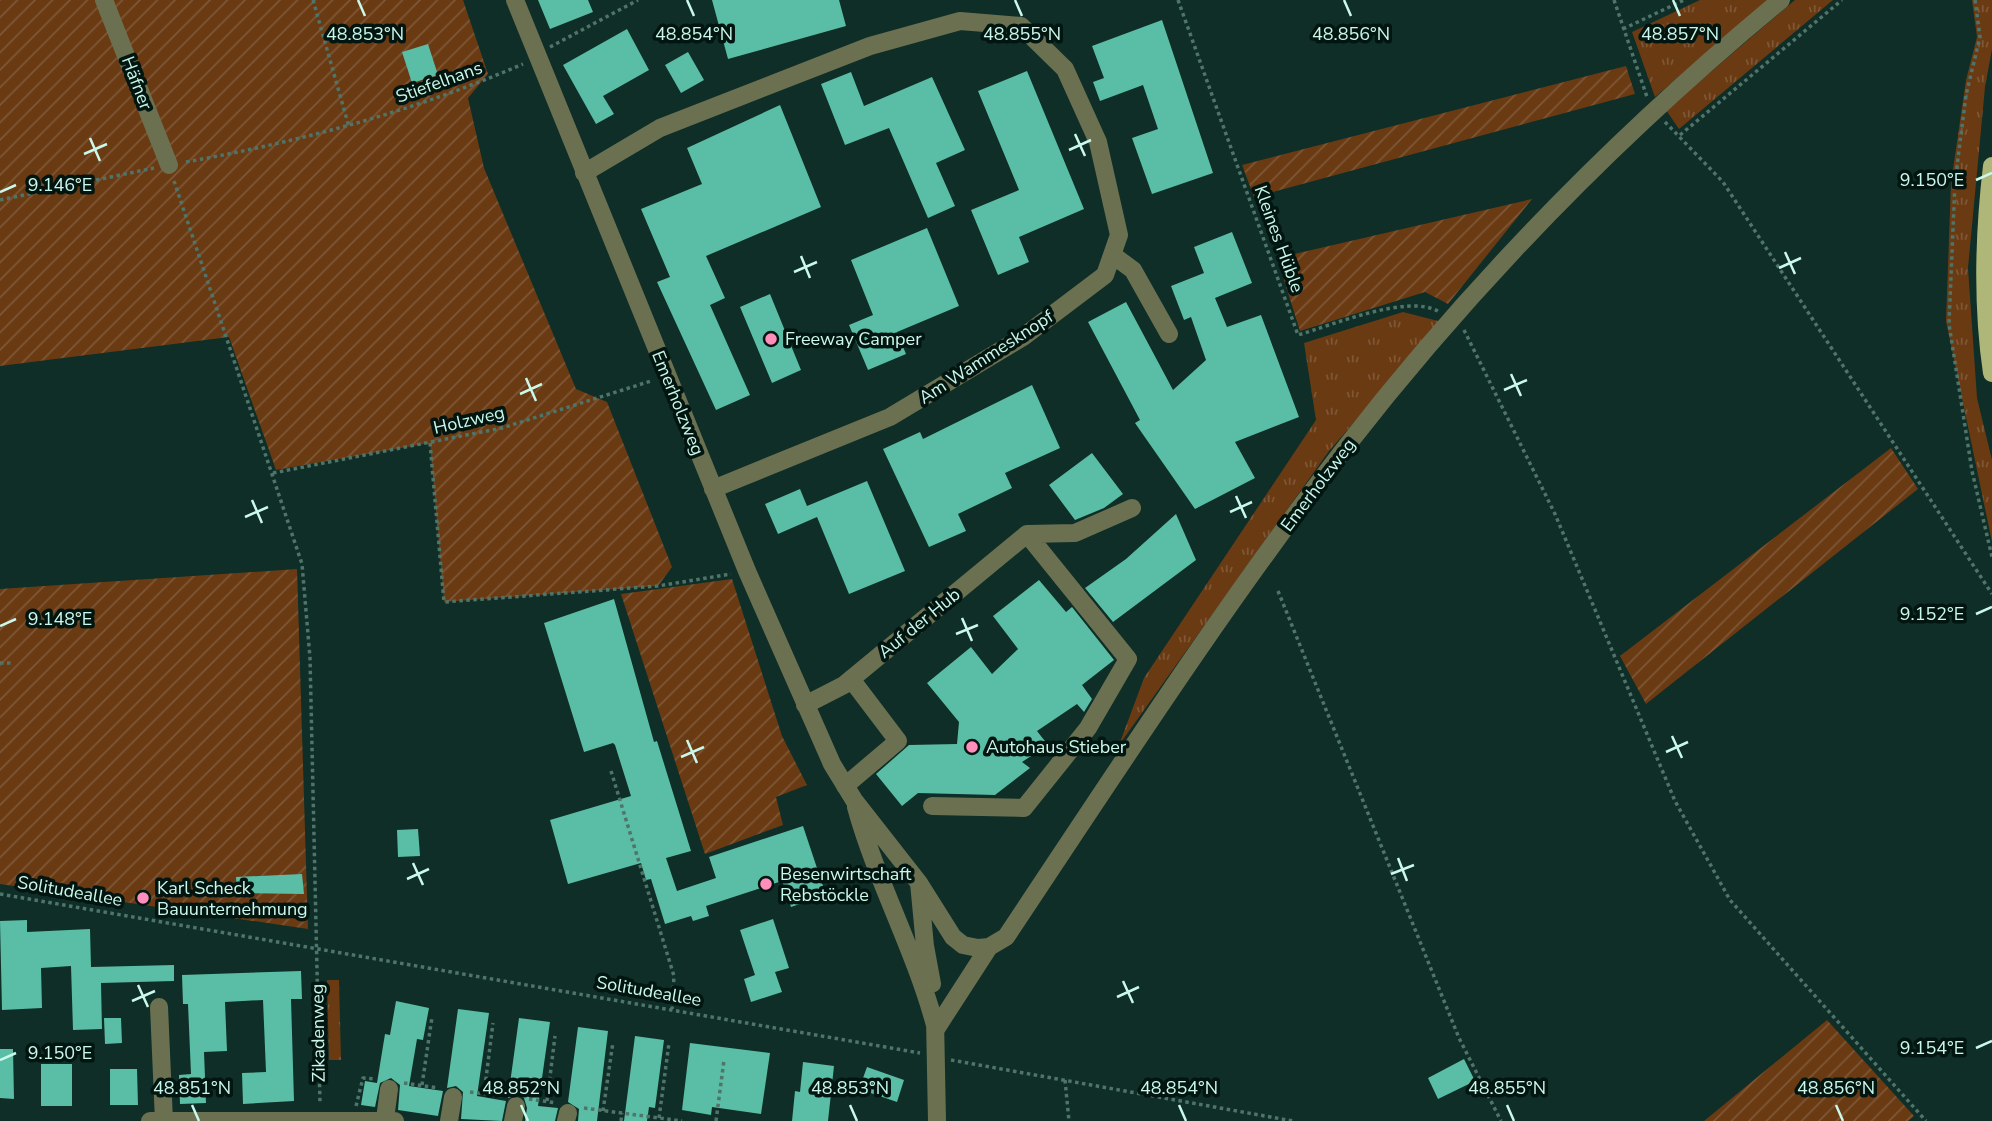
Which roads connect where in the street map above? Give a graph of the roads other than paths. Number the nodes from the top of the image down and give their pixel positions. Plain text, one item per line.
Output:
1 (104, 0) edge
2 (515, 0) edge
3 (1781, 0) edge
4 (169, 165) road end
5 (1992, 166) edge
6 (584, 173) junction
7 (1114, 256) junction
8 (1169, 334) dead end
9 (1992, 373) edge
10 (713, 489) junction
11 (1132, 508) dead end
12 (1027, 534) junction
13 (850, 679) junction
14 (805, 705) junction
15 (849, 793) junction
16 (932, 806) dead end
17 (919, 883) junction
18 (989, 947) junction
19 (159, 1007) dead end
20 (936, 1029) junction
21 (391, 1084) road end
22 (453, 1092) road end
23 (320, 1120) edge
24 (390, 1120) edge
25 (150, 1121) edge
26 (164, 1121) edge
27 (449, 1121) edge
28 (937, 1121) edge

1 - 4 street, Häfner
2 - 6 street, Emerholzweg
3 - 18 street, Emerholzweg
5 - 9 main road
6 - 7 street
6 - 10 street, Emerholzweg
7 - 8 street
7 - 10 street, Am Wammesknopf
10 - 14 street, Emerholzweg
11 - 12 street
12 - 13 street, Auf der Hub
12 - 16 street
13 - 14 street, Auf der Hub
13 - 15 street
14 - 15 street, Emerholzweg
15 - 17 street, Emerholzweg
15 - 20 street, Emerholzweg
17 - 18 street, Emerholzweg
17 - 20 street, Emerholzweg
18 - 20 street
19 - 26 street
20 - 28 street, Emerholzweg
21 - 24 street
22 - 27 street
23 - 24 street
23 - 26 street
25 - 26 street

